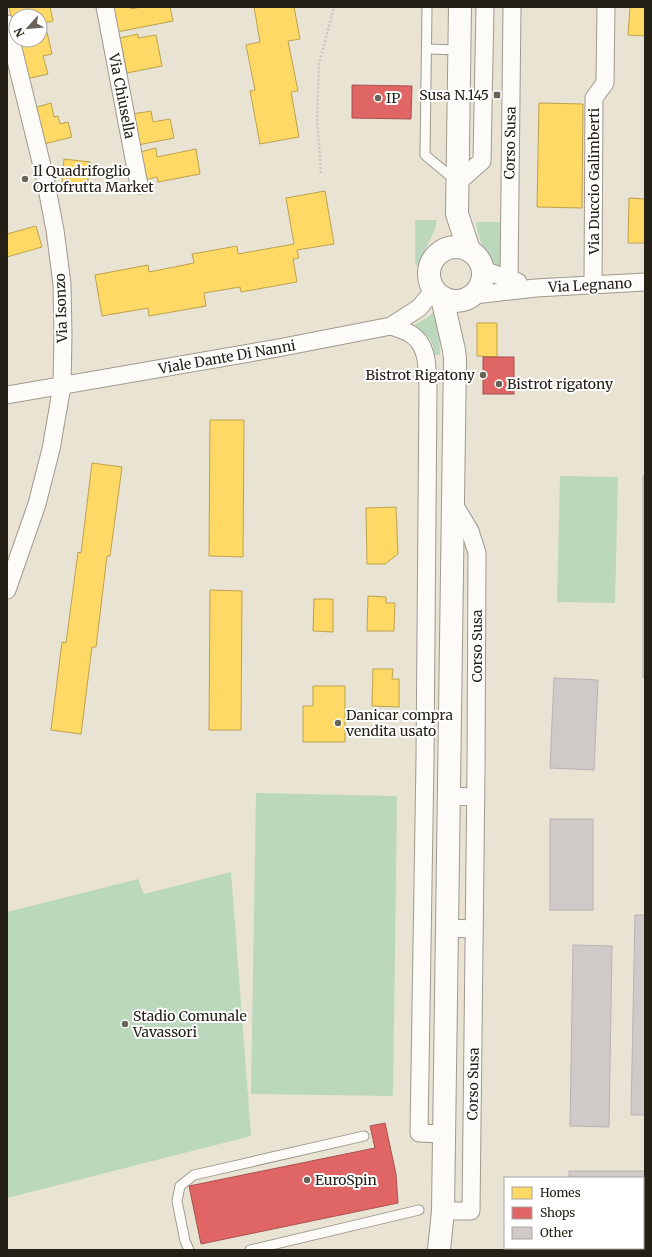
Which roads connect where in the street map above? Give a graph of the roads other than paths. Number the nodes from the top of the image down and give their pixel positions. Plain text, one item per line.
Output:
1 (105, 7) edge
2 (427, 7) edge
3 (460, 7) edge
4 (485, 7) edge
5 (512, 7) edge
6 (606, 7) edge
7 (7, 24) edge
8 (427, 49) junction
9 (460, 50) junction
10 (458, 182) junction
11 (138, 185) dead end
12 (457, 214) junction
13 (444, 250) junction
14 (469, 250) junction
15 (483, 270) junction
16 (509, 279) junction
17 (645, 282) edge
18 (593, 286) junction
19 (536, 288) junction
20 (438, 294) junction
21 (471, 297) junction
22 (391, 326) junction
23 (454, 350) junction
24 (62, 386) junction
25 (454, 387) junction
26 (428, 388) junction
27 (7, 395) edge
28 (452, 501) junction
29 (7, 590) edge
30 (426, 660) junction
31 (450, 660) junction
32 (448, 796) junction
33 (476, 797) junction
34 (423, 897) junction
35 (447, 897) junction
36 (447, 928) junction
37 (474, 929) junction
38 (444, 1134) junction
39 (364, 1136) dead end
40 (418, 1210) dead end
41 (443, 1211) junction
42 (189, 1250) edge
43 (250, 1250) edge
44 (439, 1250) edge
45 (450, 1250) edge

1 - 11 street, Via Chiusella
2 - 8 lane
3 - 9 main road
4 - 10 street, Corso Susa
5 - 16 street, Corso Susa
6 - 18 street, Via Duccio Galimberti
7 - 24 street, Via Isonzo
8 - 9 lane
8 - 10 lane
9 - 10 main road
10 - 12 main road
12 - 13 main road
12 - 14 main road
13 - 14 main road
13 - 20 main road
14 - 15 main road
15 - 16 street, Via Legnano
15 - 21 main road
16 - 19 street, Via Legnano
17 - 18 street, Via Legnano
18 - 19 street, Via Legnano
19 - 21 street, Via Legnano
20 - 21 main road
20 - 22 street, Viale Dante Di Nanni
20 - 23 main road, Corso Susa
21 - 23 main road, Corso Susa
22 - 24 street, Viale Dante Di Nanni
22 - 26 street
23 - 25 main road, Corso Susa
24 - 27 street, Viale Dante Di Nanni
24 - 29 street, Via Isonzo
25 - 26 street
25 - 28 main road, Corso Susa
26 - 30 street
28 - 31 main road, Corso Susa
28 - 33 street, Corso Susa
30 - 31 street, Corso Susa
30 - 34 street
31 - 32 main road, Corso Susa
32 - 33 street
32 - 35 main road, Corso Susa
33 - 37 street, Corso Susa
34 - 35 street
34 - 38 street
35 - 36 main road, Corso Susa
36 - 37 street
36 - 38 main road, Corso Susa
37 - 41 street, Corso Susa
38 - 41 main road, Corso Susa
39 - 42 lane
40 - 43 lane
41 - 44 main road, Corso Susa
41 - 45 main road, Corso Susa

